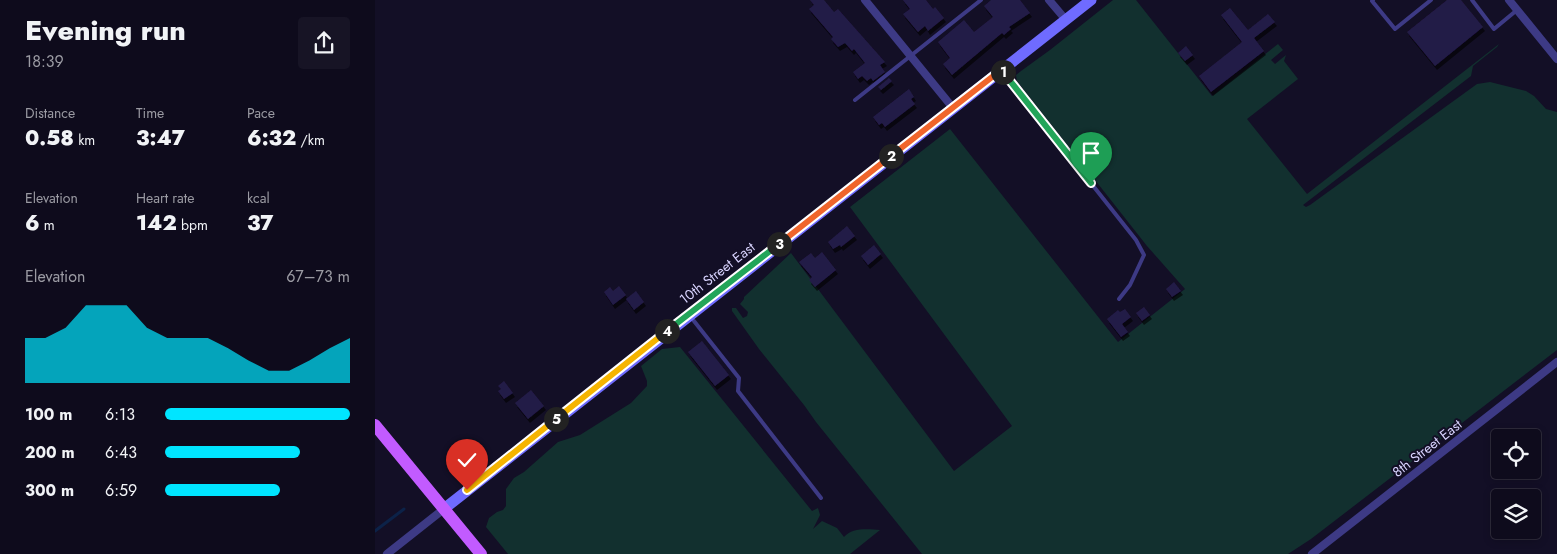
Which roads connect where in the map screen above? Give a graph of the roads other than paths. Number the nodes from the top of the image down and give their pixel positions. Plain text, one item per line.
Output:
1 (865, 0) edge
2 (981, 0) edge
3 (1049, 0) edge
4 (1091, 0) edge
5 (1373, 0) edge
6 (1430, 0) edge
7 (1472, 0) edge
8 (1509, 0) edge
9 (1517, 10) junction
10 (1065, 20) junction
11 (911, 56) junction
12 (1557, 60) edge
13 (1001, 70) junction
14 (855, 100) dead end
15 (953, 108) junction
16 (1119, 299) dead end
17 (689, 314) junction
18 (1557, 362) edge
19 (375, 425) edge
20 (821, 498) dead end
21 (445, 508) junction
22 (387, 554) edge
23 (481, 554) edge
24 (1312, 554) edge

1 - 11 street
2 - 11 lane
3 - 10 street
4 - 10 main road, 10th Street East
5 - 6 lane
7 - 9 lane
8 - 9 street
9 - 12 street
10 - 13 main road, 10th Street East
11 - 14 lane
11 - 15 street
13 - 15 main road, 10th Street East
13 - 16 lane
15 - 17 main road, 10th Street East
17 - 20 lane
17 - 21 main road, 10th Street East
18 - 24 street, 8th Street East
19 - 21 main road
21 - 22 street, 10th Street East
21 - 23 main road

